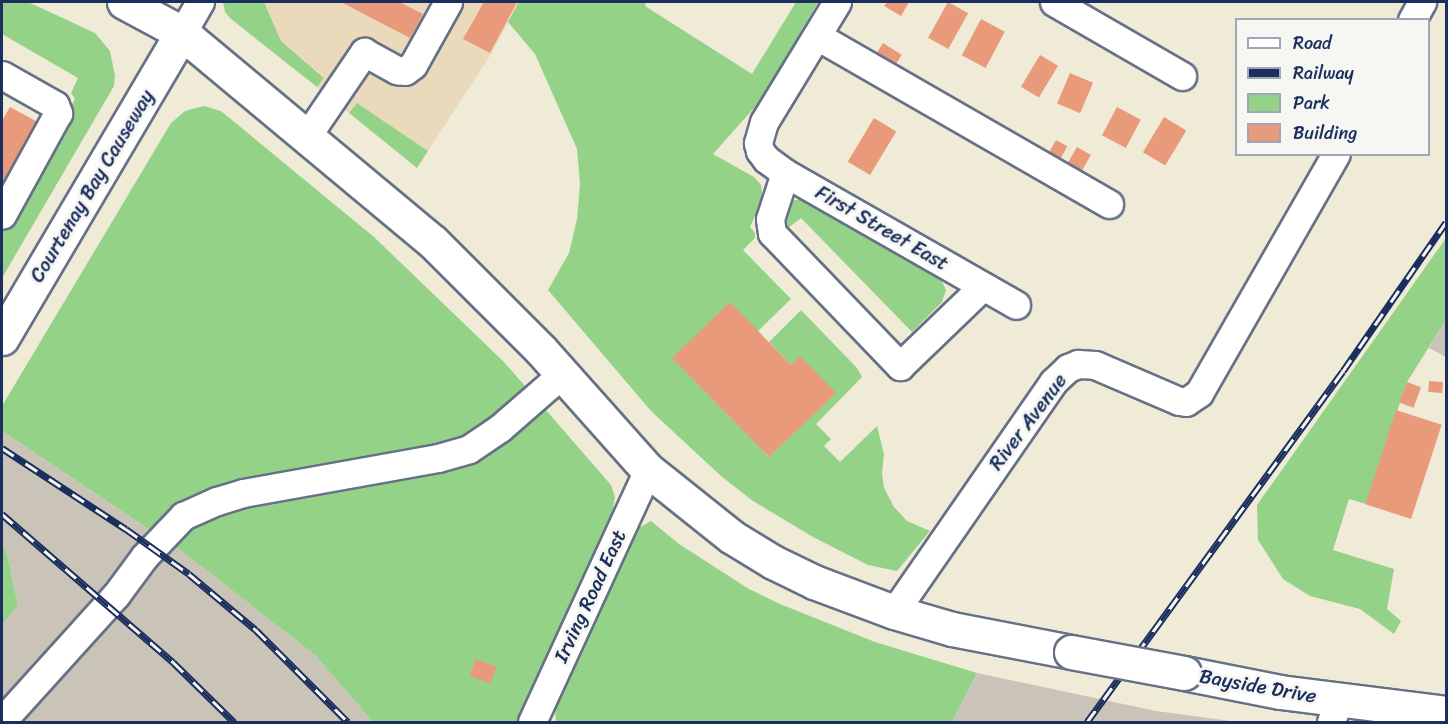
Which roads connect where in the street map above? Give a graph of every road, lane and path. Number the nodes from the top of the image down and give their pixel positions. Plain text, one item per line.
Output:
1 (124, 2) edge
2 (200, 2) edge
3 (448, 2) edge
4 (837, 2) edge
5 (1054, 2) edge
6 (1422, 2) edge
7 (1413, 18) edge
8 (182, 33) junction
9 (817, 36) junction
10 (2, 75) edge
11 (1182, 76) dead end
12 (307, 136) junction
13 (1335, 156) edge
14 (785, 173) junction
15 (1109, 204) dead end
16 (2, 215) edge
17 (982, 286) junction
18 (1016, 305) dead end
19 (2, 338) edge
20 (561, 375) junction
21 (648, 470) junction
22 (894, 612) junction
23 (1335, 711) edge
24 (1446, 713) edge
25 (2, 721) edge
26 (532, 723) edge

1 - 8 main road, Bayside Drive
2 - 8 street
3 - 12 street
4 - 9 street
5 - 11 street
6 - 7 street
8 - 12 main road, Bayside Drive
8 - 19 main road, Courtenay Bay Causeway
9 - 14 street, First Street East
9 - 15 street
10 - 16 street
12 - 20 main road, Bayside Drive
13 - 22 street, River Avenue
14 - 17 street, First Street East
14 - 17 street
17 - 18 street, First Street East
20 - 21 main road, Bayside Drive
20 - 25 street
21 - 22 main road, Bayside Drive
21 - 26 street, Irving Road East
22 - 23 main road, Bayside Drive, bridge
23 - 24 main road, Bayside Drive

